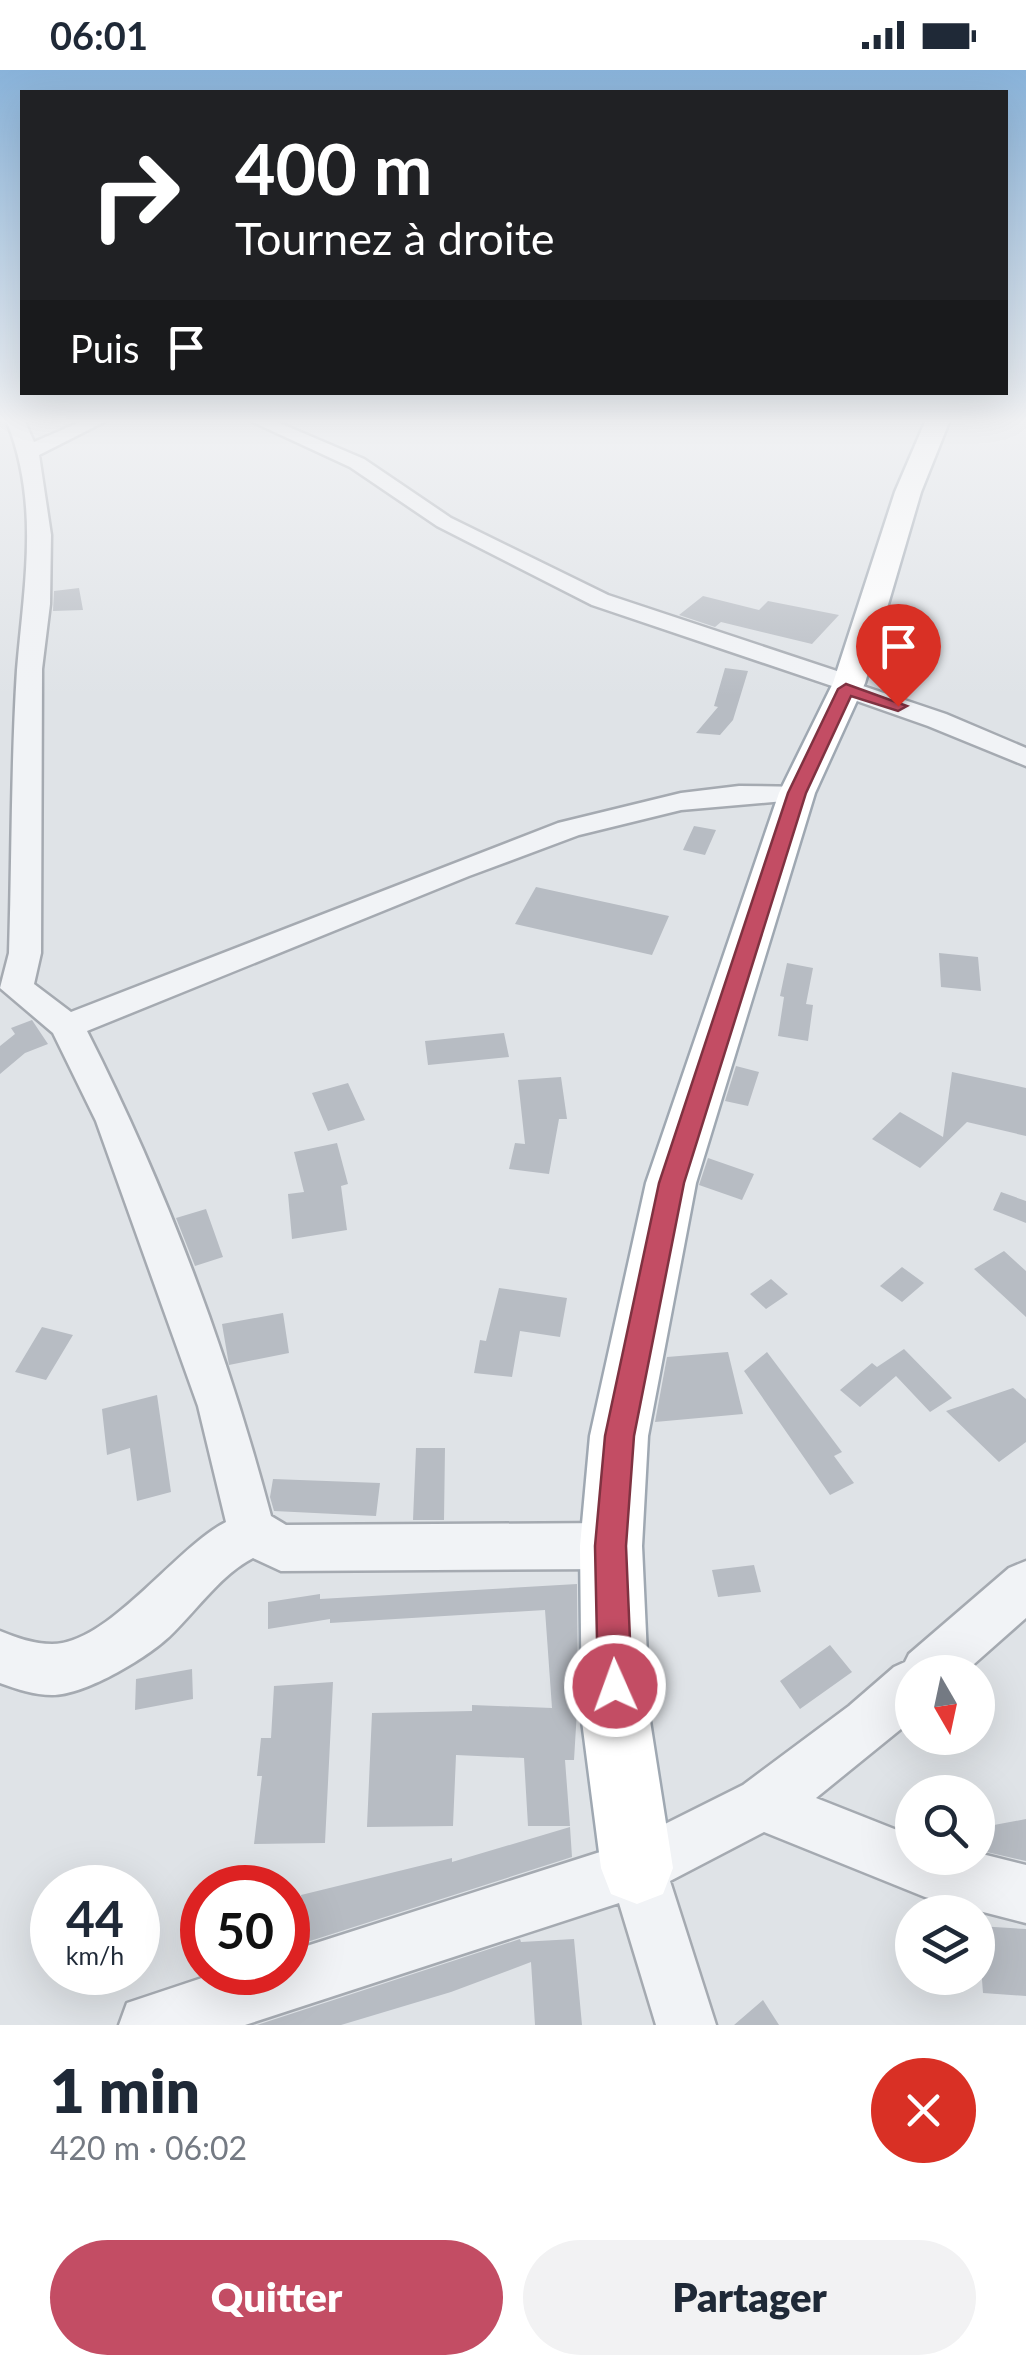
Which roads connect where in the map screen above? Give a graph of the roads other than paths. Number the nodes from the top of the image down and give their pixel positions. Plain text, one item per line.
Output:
1 (36, 513) edge
2 (431, 513) edge
3 (901, 513) edge
4 (848, 686) junction
5 (1026, 758) edge
6 (797, 793) junction
7 (8, 983) edge
8 (67, 1026) junction
9 (254, 1532) junction
10 (611, 1546) junction
11 (1026, 1584) edge
12 (946, 1655) edge
13 (0, 1657) edge
14 (895, 1701) edge
15 (762, 1804) junction
16 (637, 1868) junction
17 (1026, 1894) edge
18 (149, 2025) edge
19 (686, 2025) edge

1 - 7 street
2 - 4 street
3 - 4 main road
4 - 5 street
4 - 6 main road
6 - 8 street
6 - 10 main road
7 - 8 street
8 - 9 street
9 - 10 street
9 - 13 street
10 - 16 main road
11 - 12 street
14 - 15 street
15 - 16 street
15 - 17 street
16 - 18 street
16 - 19 street

